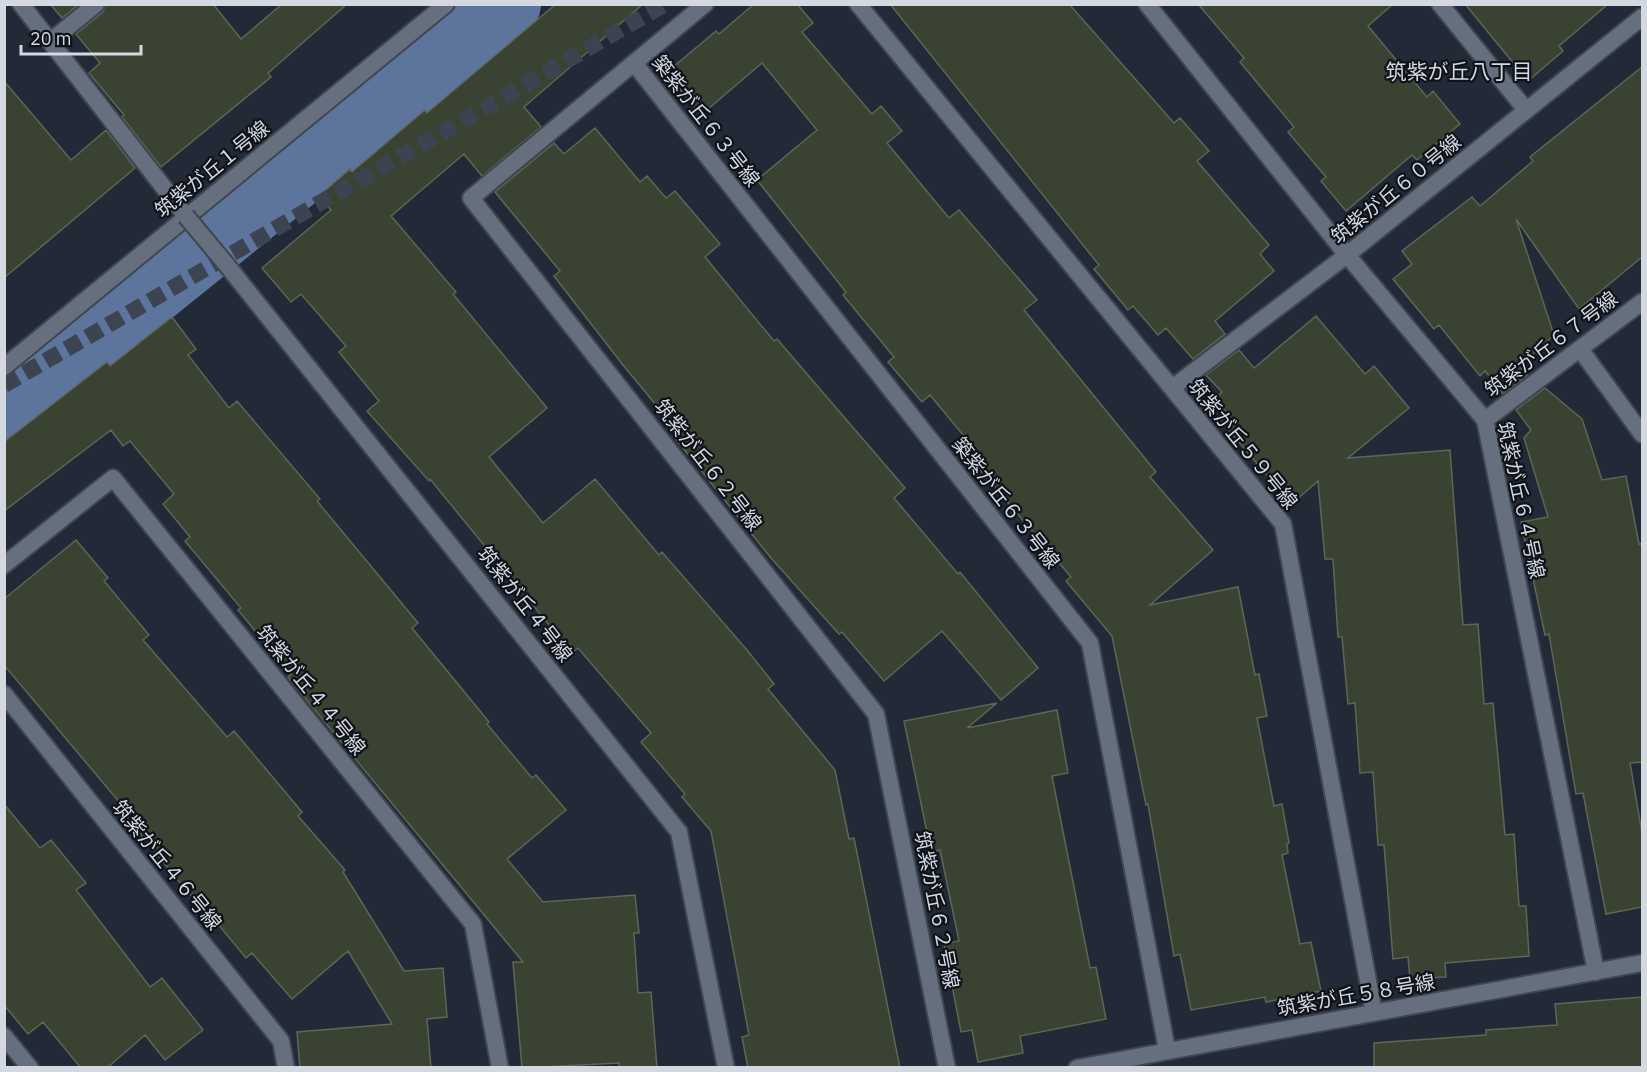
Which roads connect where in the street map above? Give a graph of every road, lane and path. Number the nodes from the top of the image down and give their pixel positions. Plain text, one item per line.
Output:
1 (21, 4) edge
2 (96, 4) edge
3 (446, 4) edge
4 (705, 4) edge
5 (858, 4) edge
6 (1147, 4) edge
7 (1440, 4) edge
8 (1642, 17) edge
9 (51, 41) junction
10 (634, 63) junction
11 (1526, 110) junction
12 (186, 216) junction
13 (1347, 255) junction
14 (1642, 302) edge
15 (1580, 350) junction
16 (4, 366) edge
17 (1172, 388) junction
18 (1485, 420) junction
19 (1642, 434) edge
20 (4, 565) edge
21 (4, 694) edge
22 (1642, 963) edge
23 (1596, 972) junction
24 (1374, 1013) junction
25 (4, 1036) edge
26 (1167, 1050) junction
27 (30, 1068) edge
28 (286, 1068) edge
29 (500, 1068) edge
30 (726, 1068) edge
31 (947, 1068) edge
32 (1077, 1068) edge

1 - 9 street, 筑紫が丘４号線
2 - 9 street
3 - 12 street, 筑紫が丘１号線
4 - 10 street, 筑紫が丘６２号線
5 - 17 street, 筑紫が丘５９号線
6 - 13 street, 筑紫が丘６４号線
7 - 11 street
8 - 11 street, 筑紫が丘６０号線
9 - 12 street, 筑紫が丘４号線
10 - 26 street, 築紫が丘６３号線
10 - 31 street, 筑紫が丘６２号線
11 - 13 street, 筑紫が丘６０号線
12 - 16 street, 筑紫が丘１号線
12 - 30 street, 筑紫が丘４号線, bridge
13 - 17 street, 筑紫が丘６０号線
13 - 18 street, 筑紫が丘６４号線
14 - 15 street, 筑紫が丘６７号線
15 - 18 street, 筑紫が丘６７号線
15 - 19 street
17 - 24 street, 筑紫が丘５９号線
18 - 23 street, 筑紫が丘６４号線
20 - 29 street, 筑紫が丘４４号線
21 - 28 street, 筑紫が丘４６号線
22 - 23 street, 筑紫が丘５８号線
23 - 24 street, 筑紫が丘５８号線
24 - 26 street, 筑紫が丘５８号線
25 - 27 street
26 - 32 street, 筑紫が丘５８号線

